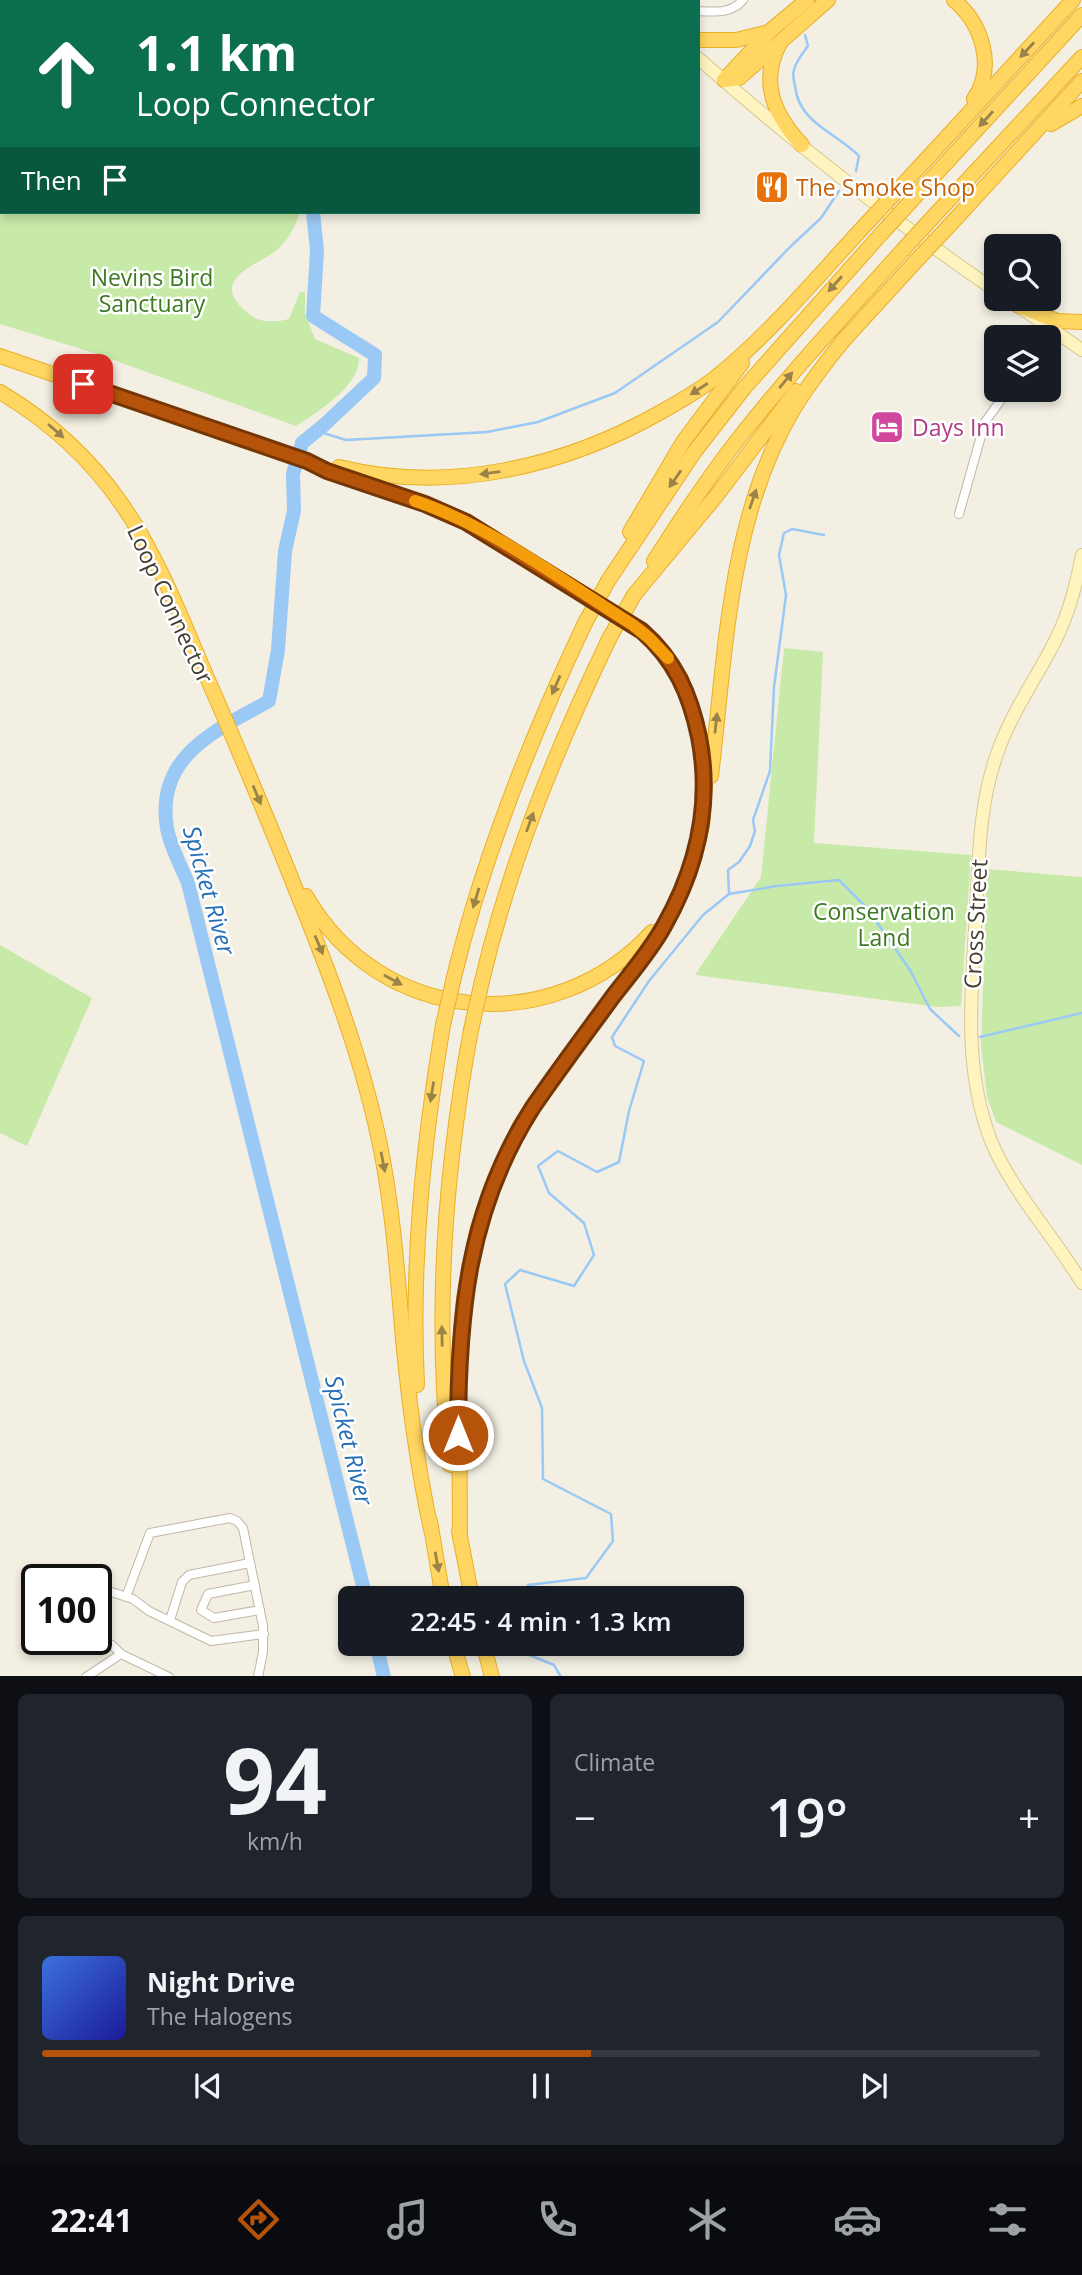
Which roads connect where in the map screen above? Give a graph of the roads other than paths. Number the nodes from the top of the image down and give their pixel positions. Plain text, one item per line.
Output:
1 (743, 0) edge
2 (807, 0) edge
3 (828, 0) edge
4 (954, 0) edge
5 (1073, 0) edge
6 (700, 11) edge
7 (1082, 15) edge
8 (777, 34) junction
9 (700, 40) edge
10 (1082, 57) edge
11 (700, 60) edge
12 (724, 80) junction
13 (1082, 81) edge
14 (1082, 106) edge
15 (1028, 142) junction
16 (802, 145) junction
17 (939, 145) junction
18 (984, 283) edge
19 (1023, 311) edge
20 (1033, 311) edge
21 (1082, 322) edge
22 (769, 328) junction
23 (846, 337) junction
24 (1082, 350) edge
25 (0, 356) edge
26 (0, 392) edge
27 (999, 402) edge
28 (307, 461) junction
29 (960, 514) dead end
30 (1082, 555) edge
31 (608, 581) junction
32 (634, 596) junction
33 (704, 815) junction
34 (284, 859) junction
35 (676, 900) junction
36 (1082, 1283) edge
37 (431, 1529) junction
38 (460, 1538) junction
39 (250, 1563) junction
40 (255, 1585) junction
41 (441, 1586) edge
42 (470, 1586) edge
43 (112, 1592) edge
44 (126, 1597) junction
45 (260, 1610) junction
46 (170, 1620) junction
47 (264, 1634) junction
48 (112, 1645) edge
49 (121, 1654) junction
50 (457, 1656) edge
51 (487, 1656) edge
52 (86, 1676) edge
53 (169, 1676) edge
54 (258, 1676) edge
55 (463, 1676) edge
56 (492, 1676) edge

1 - 6 street
2 - 8 highway
3 - 8 highway
4 - 17 highway
5 -> 17 highway
7 -> 31 highway, bridge
8 - 9 highway
8 - 12 highway
8 - 16 highway
32 -> 10 highway, bridge
11 - 12 street
12 - 16 street
13 - 15 highway
14 - 15 highway
15 - 23 highway, bridge
16 - 18 street
17 - 22 highway, bridge
19 - 24 street
20 - 21 highway
22 -> 28 highway
22 - 31 highway
23 - 32 highway
33 -> 23 highway
25 - 28 highway
26 -> 34 highway, Loop Connector
27 - 29 street
28 - 33 highway
30 - 36 street, Cross Street
31 -> 37 highway, bridge
38 -> 32 highway, bridge
33 - 35 highway
34 -> 35 highway
34 -> 37 highway
35 - 38 highway
37 -> 41 highway
38 - 42 highway
39 - 40 street
39 - 44 street
39 - 46 street
40 - 45 street
40 - 45 street
43 - 44 street
44 - 46 street
45 - 47 street
46 - 47 street
47 - 54 street
48 - 49 street
49 - 52 street
49 - 53 street
50 - 55 highway
51 - 56 highway

